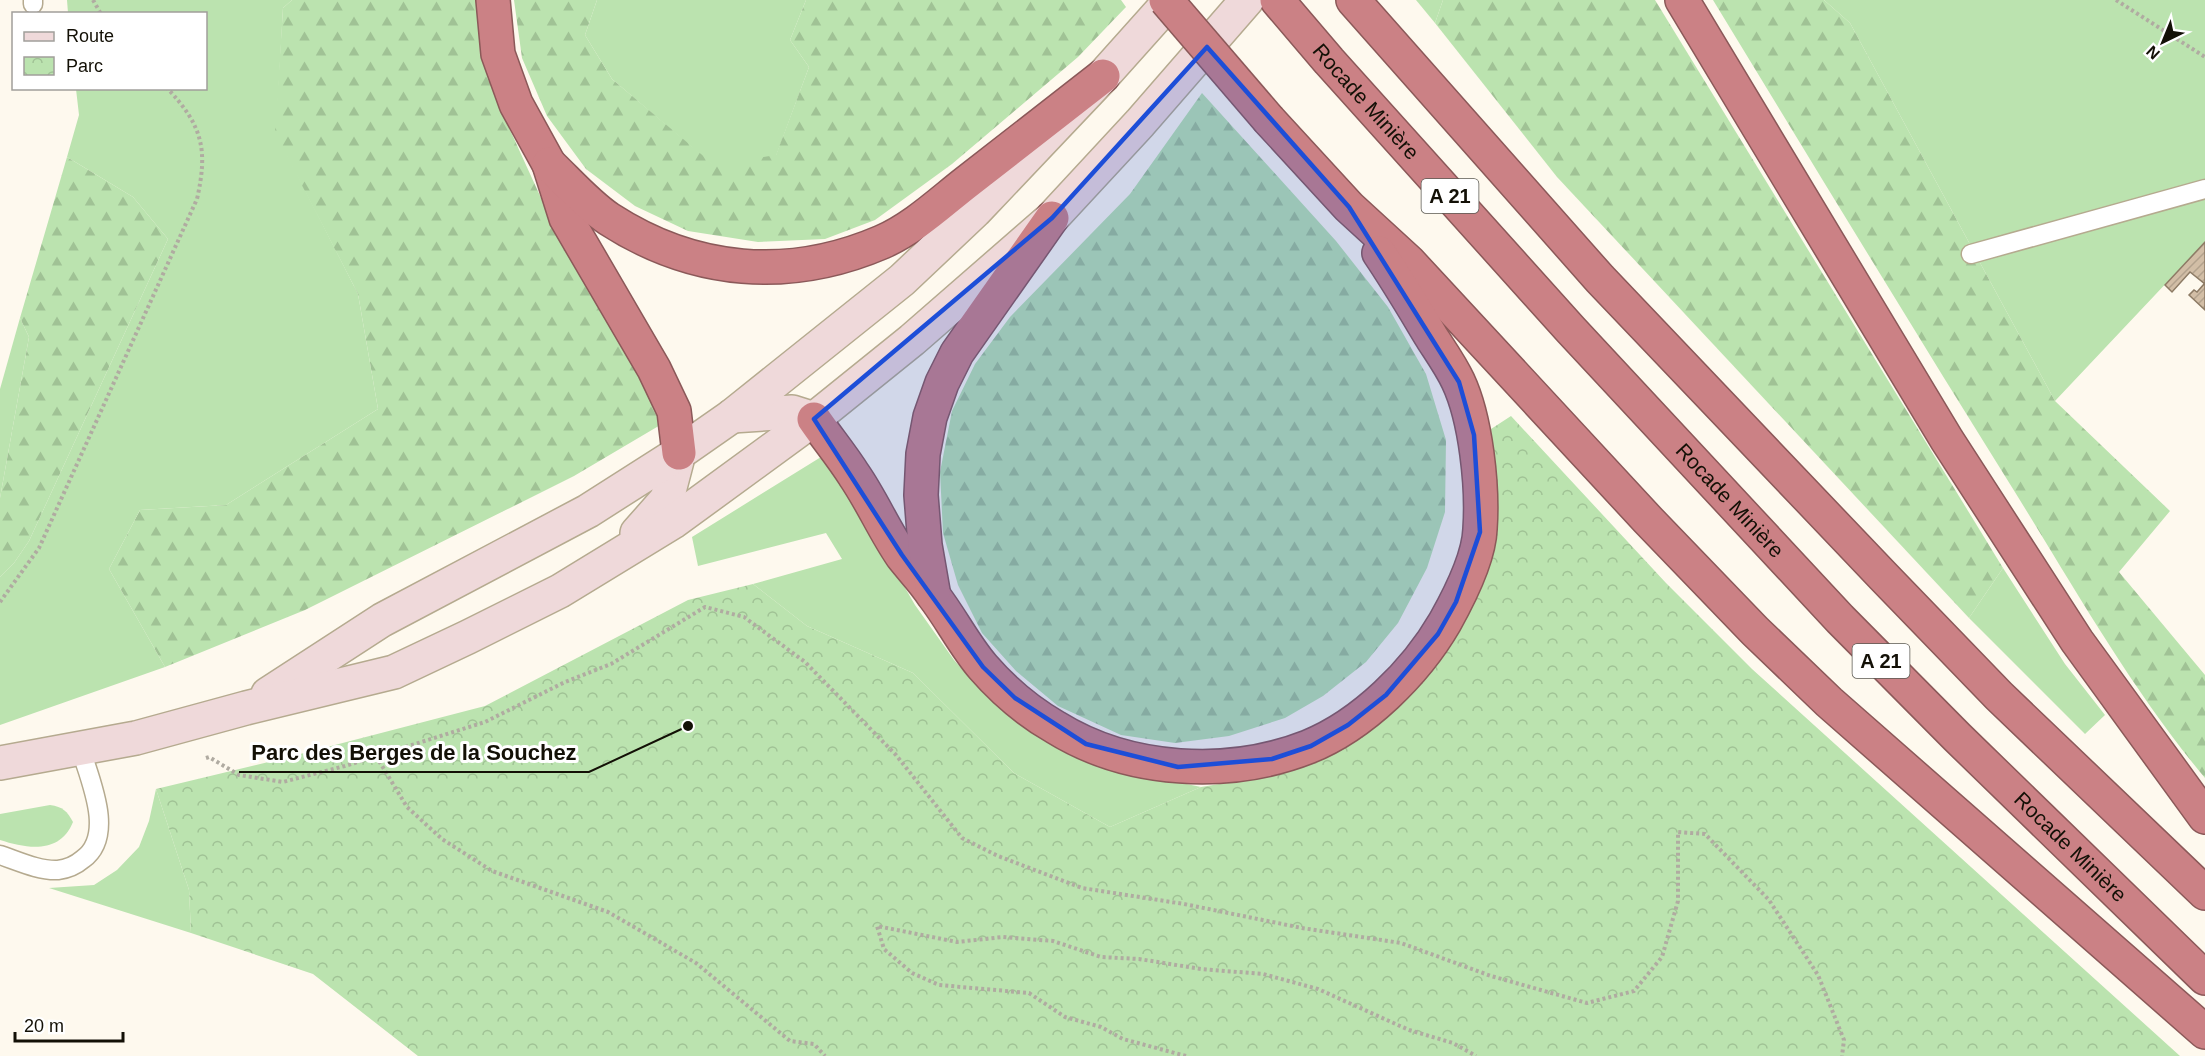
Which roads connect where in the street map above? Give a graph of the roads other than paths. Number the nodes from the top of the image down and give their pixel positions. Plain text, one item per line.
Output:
1 (493, 0) edge
2 (1168, 0) edge
3 (1247, 0) edge
4 (1277, 0) edge
5 (1682, 0) edge
6 (1360, 8) edge
7 (1103, 76) junction
8 (549, 164) junction
9 (2205, 189) edge
10 (1349, 207) junction
11 (1052, 218) junction
12 (1971, 254) dead end
13 (732, 416) junction
14 (814, 419) junction
15 (679, 453) junction
16 (616, 556) junction
17 (934, 596) junction
18 (246, 708) junction
19 (80, 747) junction
20 (0, 763) edge
21 (2205, 817) edge
22 (0, 855) edge
23 (2205, 894) edge
24 (2205, 978) edge
25 (2205, 1032) edge

1 - 8 highway
2 - 7 main road
2 - 10 highway, bridge
3 - 11 main road
4 - 24 highway, Rocade Minière / A 21
5 - 21 highway
6 - 23 highway, A 21
7 - 8 highway
7 - 13 main road
8 - 15 highway
9 - 12 lane
10 - 17 highway
10 - 25 highway
11 - 14 main road
11 - 17 highway
13 - 14 main road
13 - 15 main road
14 - 16 main road
14 - 17 highway
15 - 16 main road
15 - 18 main road
16 - 18 main road
18 - 19 main road
19 - 20 main road
19 - 22 lane

